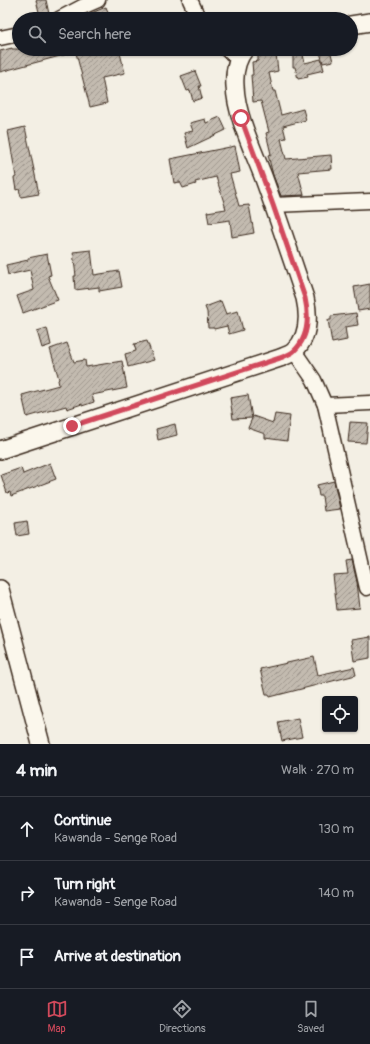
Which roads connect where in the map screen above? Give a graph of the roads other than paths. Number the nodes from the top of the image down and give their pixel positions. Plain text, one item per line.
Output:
1 (98, 0) edge
2 (190, 0) edge
3 (73, 12) edge
4 (196, 12) edge
5 (370, 22) edge
6 (358, 23) edge
7 (12, 35) edge
8 (0, 38) edge
9 (237, 56) edge
10 (370, 201) edge
11 (273, 205) junction
12 (294, 351) junction
13 (370, 403) edge
14 (325, 405) junction
15 (0, 450) edge
16 (367, 588) dead end
17 (0, 589) edge
18 (41, 744) edge

1 - 3 street
2 - 4 street
5 - 6 street
7 - 8 street
9 - 11 street
10 - 11 street
11 - 12 street
12 - 14 street
12 - 15 street
13 - 14 street
14 - 16 street
17 - 18 street

